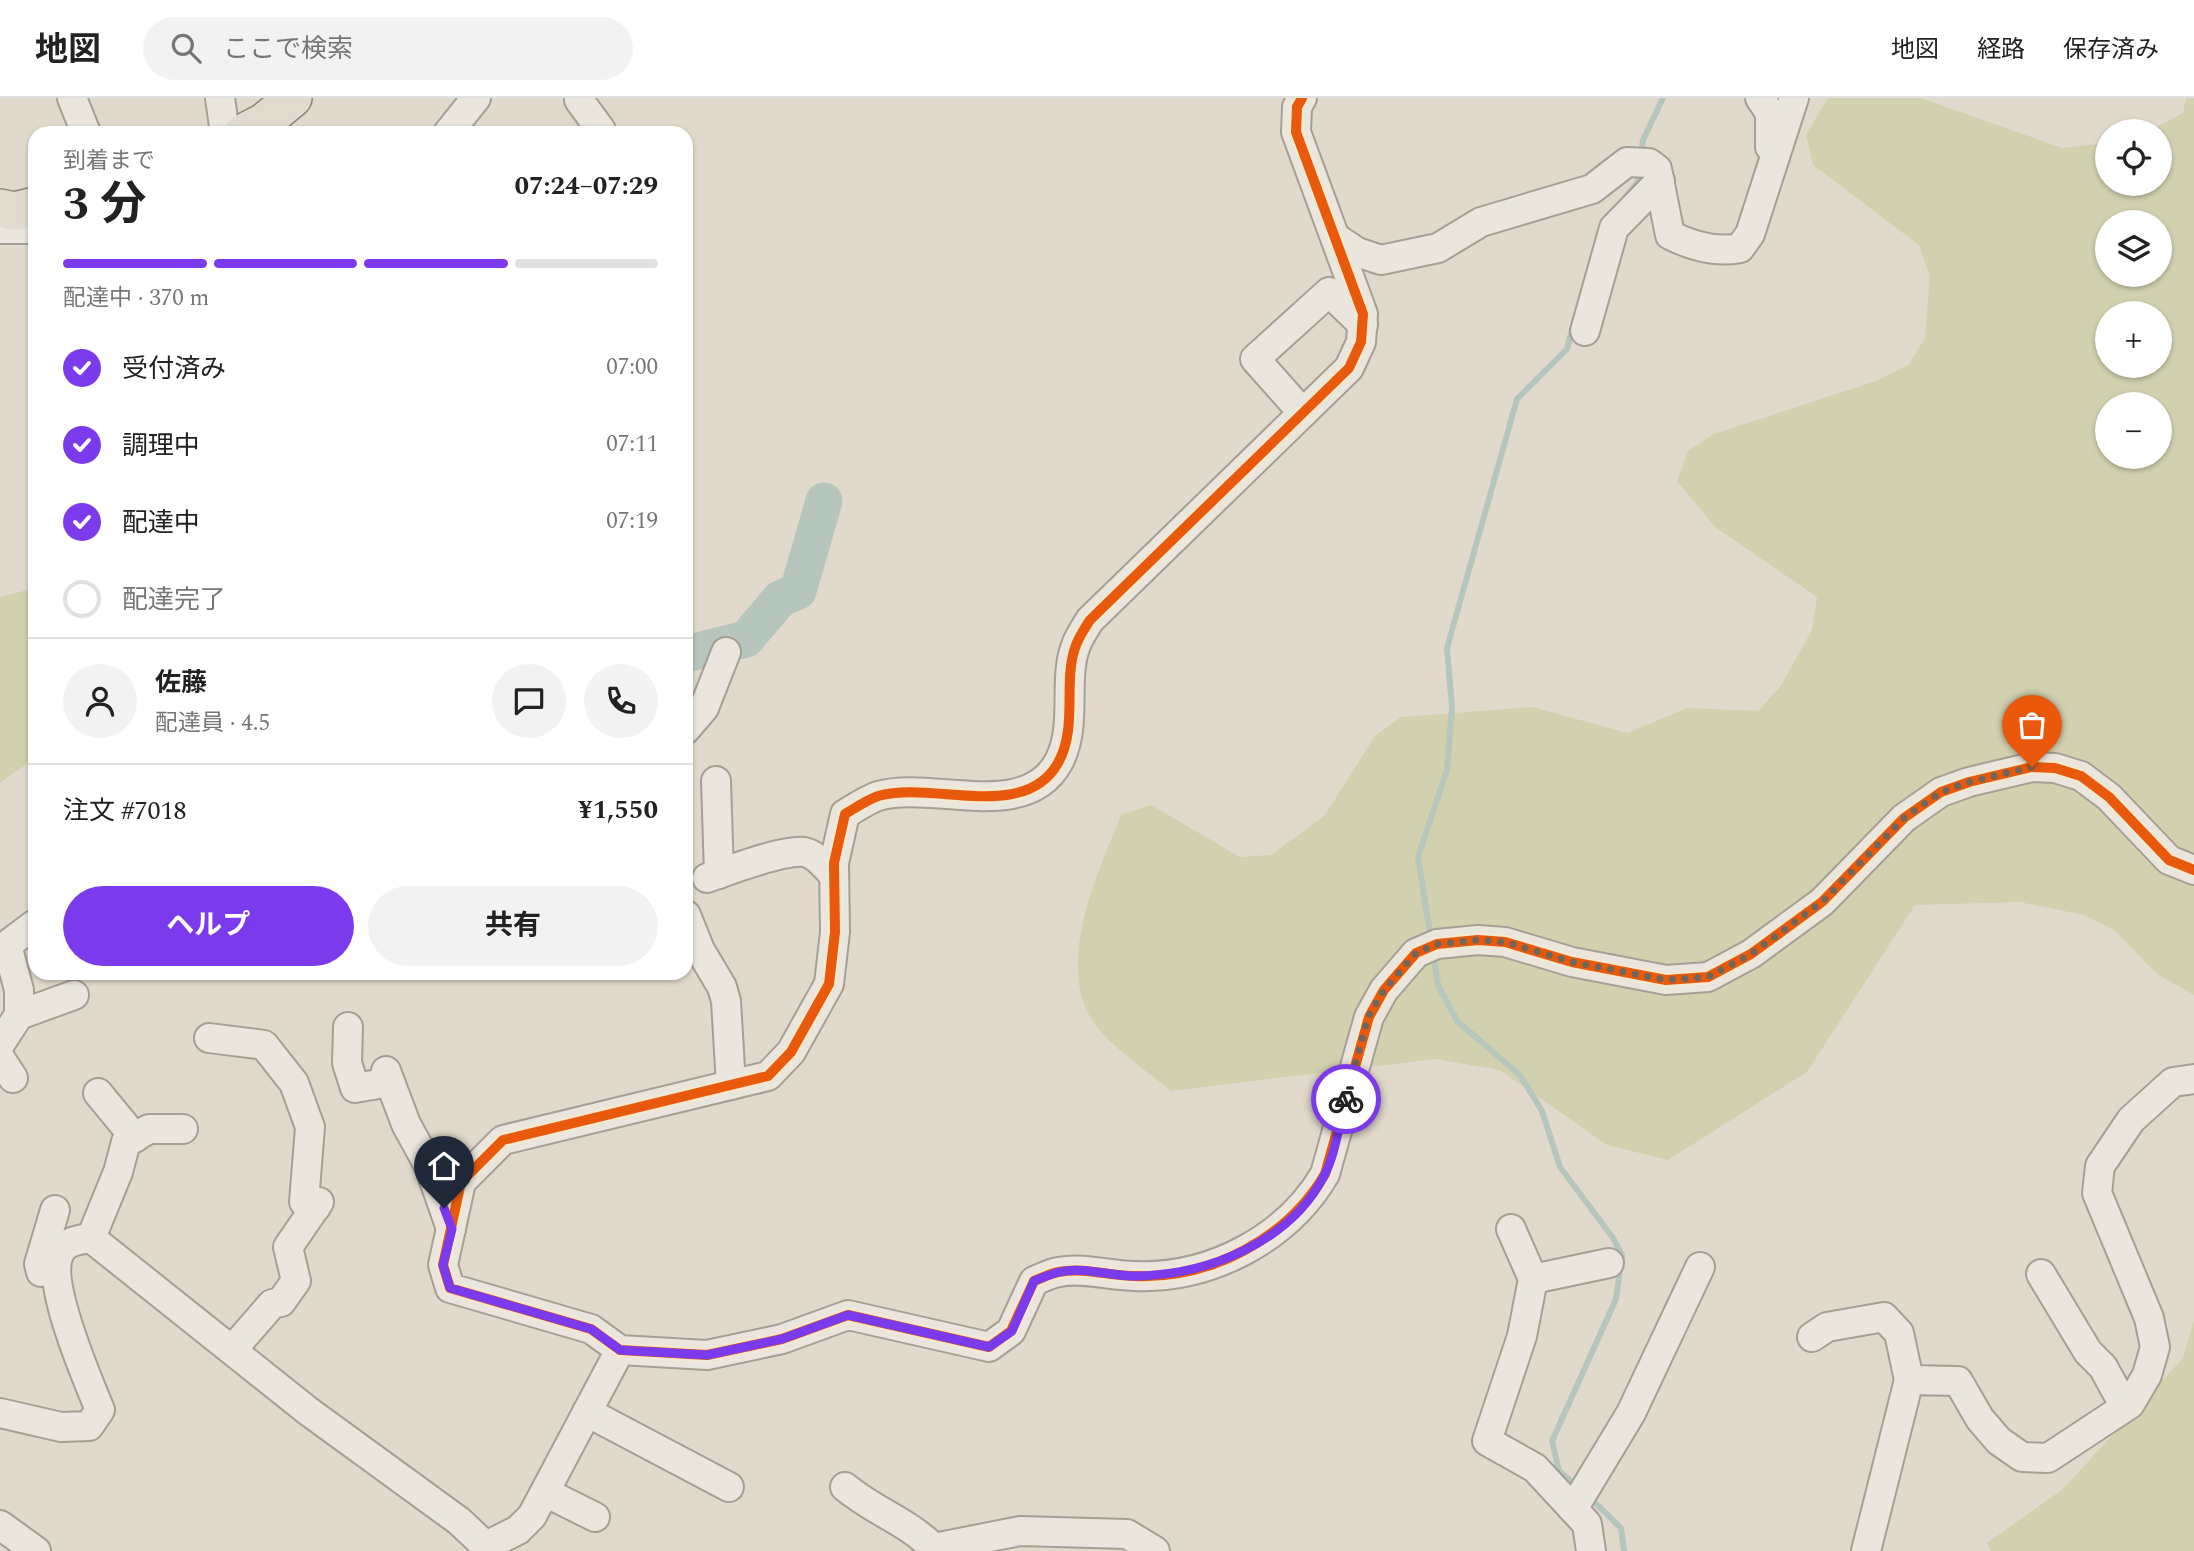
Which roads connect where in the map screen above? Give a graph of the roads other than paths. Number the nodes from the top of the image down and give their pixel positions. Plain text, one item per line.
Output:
1 (72, 98) edge
2 (220, 98) edge
3 (293, 98) edge
4 (476, 98) edge
5 (1302, 98) edge
6 (1760, 98) edge
7 (1794, 98) edge
8 (579, 99) edge
9 (83, 126) edge
10 (224, 126) edge
11 (256, 126) edge
12 (453, 126) edge
13 (598, 126) edge
14 (1645, 168) junction
15 (1770, 171) junction
16 (1336, 238) junction
17 (1363, 325) junction
18 (1585, 331) dead end
19 (1303, 413) junction
20 (726, 652) dead end
21 (693, 721) edge
22 (716, 781) dead end
23 (2194, 870) edge
24 (834, 876) junction
25 (28, 929) edge
26 (693, 932) edge
27 (74, 995) dead end
28 (19, 1015) junction
29 (348, 1027) dead end
30 (209, 1038) dead end
31 (0, 1044) edge
32 (2194, 1079) edge
33 (731, 1085) junction
34 (98, 1093) dead end
35 (183, 1129) dead end
36 (135, 1138) junction
37 (55, 1210) dead end
38 (452, 1229) junction
39 (1511, 1229) dead end
40 (91, 1238) junction
41 (1609, 1263) dead end
42 (1700, 1267) dead end
43 (2041, 1273) dead end
44 (1533, 1279) junction
45 (69, 1325) junction
46 (1812, 1337) dead end
47 (232, 1350) junction
48 (620, 1350) junction
49 (1909, 1380) junction
50 (2124, 1407) junction
51 (0, 1412) edge
52 (587, 1412) junction
53 (729, 1487) dead end
54 (845, 1487) dead end
55 (545, 1492) junction
56 (1573, 1509) junction
57 (595, 1517) dead end
58 (0, 1525) edge
59 (489, 1548) edge
60 (934, 1550) edge
61 (36, 1551) edge
62 (1154, 1551) edge
63 (1591, 1551) edge
64 (1866, 1551) edge

1 - 9 street
2 - 10 street
3 - 11 main road
4 - 12 street
5 - 16 street
6 - 15 street
7 - 15 street
8 - 13 street
14 - 15 street
14 - 16 street
14 - 18 street
16 - 17 street
17 - 19 street
17 - 19 street
19 - 24 street
20 - 21 street
22 - 24 street
23 - 48 street
24 - 33 street
25 - 28 street
26 - 33 street
27 - 28 street
28 - 31 street
29 - 38 street
30 - 47 street
32 - 50 street
33 - 38 street
34 - 36 street
35 - 36 street
36 - 40 street
37 - 45 street
38 - 48 street
39 - 44 street
40 - 45 street
40 - 47 street
41 - 44 street
42 - 56 street
43 - 50 street
44 - 56 street
45 - 51 street
46 - 49 street
47 - 59 street
48 - 52 street
49 - 50 street
49 - 64 street
52 - 53 street
52 - 55 street
54 - 60 street
55 - 57 street
55 - 59 street
56 - 63 street
58 - 61 street
60 - 62 street

